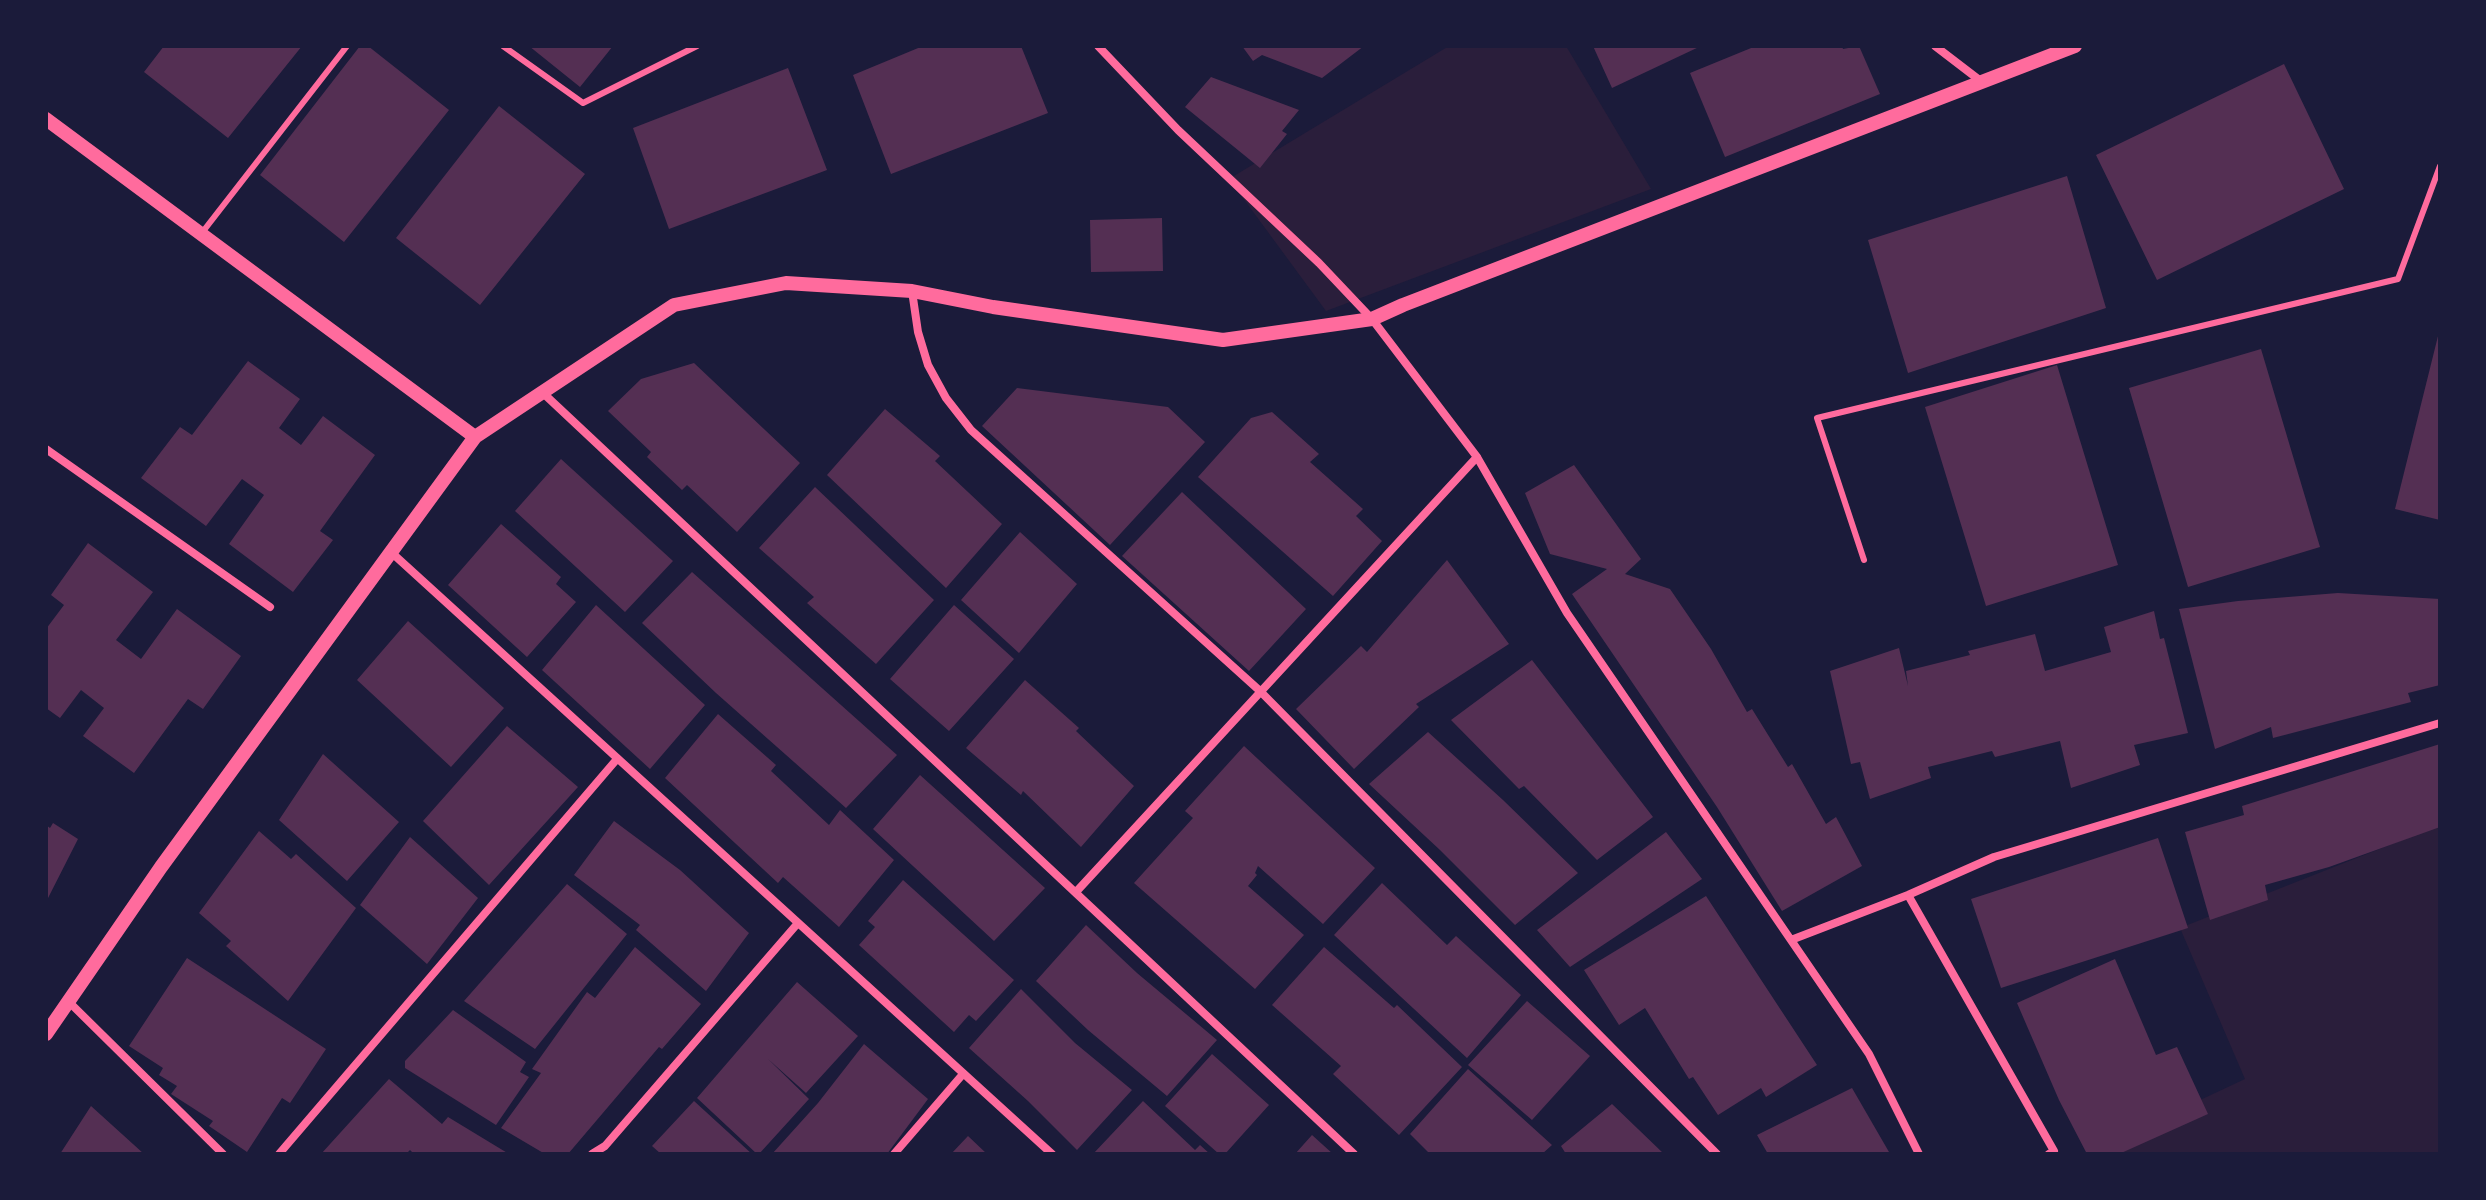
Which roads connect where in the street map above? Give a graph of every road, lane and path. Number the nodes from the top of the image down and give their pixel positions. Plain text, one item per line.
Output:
1 (347, 46) edge
2 (503, 46) edge
3 (697, 46) edge
4 (1098, 46) edge
5 (1935, 46) edge
6 (2075, 46) edge
7 (1982, 82) junction
8 (46, 119) edge
9 (2440, 166) edge
10 (201, 234) junction
11 (912, 291) junction
12 (1372, 319) junction
13 (543, 393) junction
14 (475, 437) junction
15 (46, 449) edge
16 (1477, 457) junction
17 (392, 553) junction
18 (1864, 560) dead end
19 (270, 607) dead end
20 (1260, 691) junction
21 (2440, 723) edge
22 (617, 759) junction
23 (1076, 892) junction
24 (1908, 895) junction
25 (798, 923) junction
26 (1791, 940) junction
27 (68, 1001) junction
28 (46, 1034) edge
29 (963, 1074) junction
30 (223, 1154) edge
31 (279, 1154) edge
32 (592, 1154) edge
33 (894, 1154) edge
34 (1052, 1154) edge
35 (1354, 1154) edge
36 (1717, 1154) edge
37 (1919, 1154) edge
38 (2049, 1154) edge

1 - 10 lane
2 - 3 lane
4 - 12 street
5 - 7 street
6 - 7 street
7 - 12 street
8 - 10 street
9 - 18 lane
10 - 14 street
11 - 12 street
11 - 13 street
11 - 20 street
12 - 16 street
13 - 14 street
13 - 23 street
14 - 17 street
15 - 19 street
16 - 20 street
16 - 26 street
17 - 22 street
17 - 27 street
20 - 23 street
20 - 36 street
21 - 24 street
22 - 25 street
22 - 31 street
23 - 35 street
24 - 26 street
24 - 38 street
25 - 29 street
25 - 32 street
26 - 37 street
27 - 28 street
27 - 30 street
29 - 33 street
29 - 34 street

